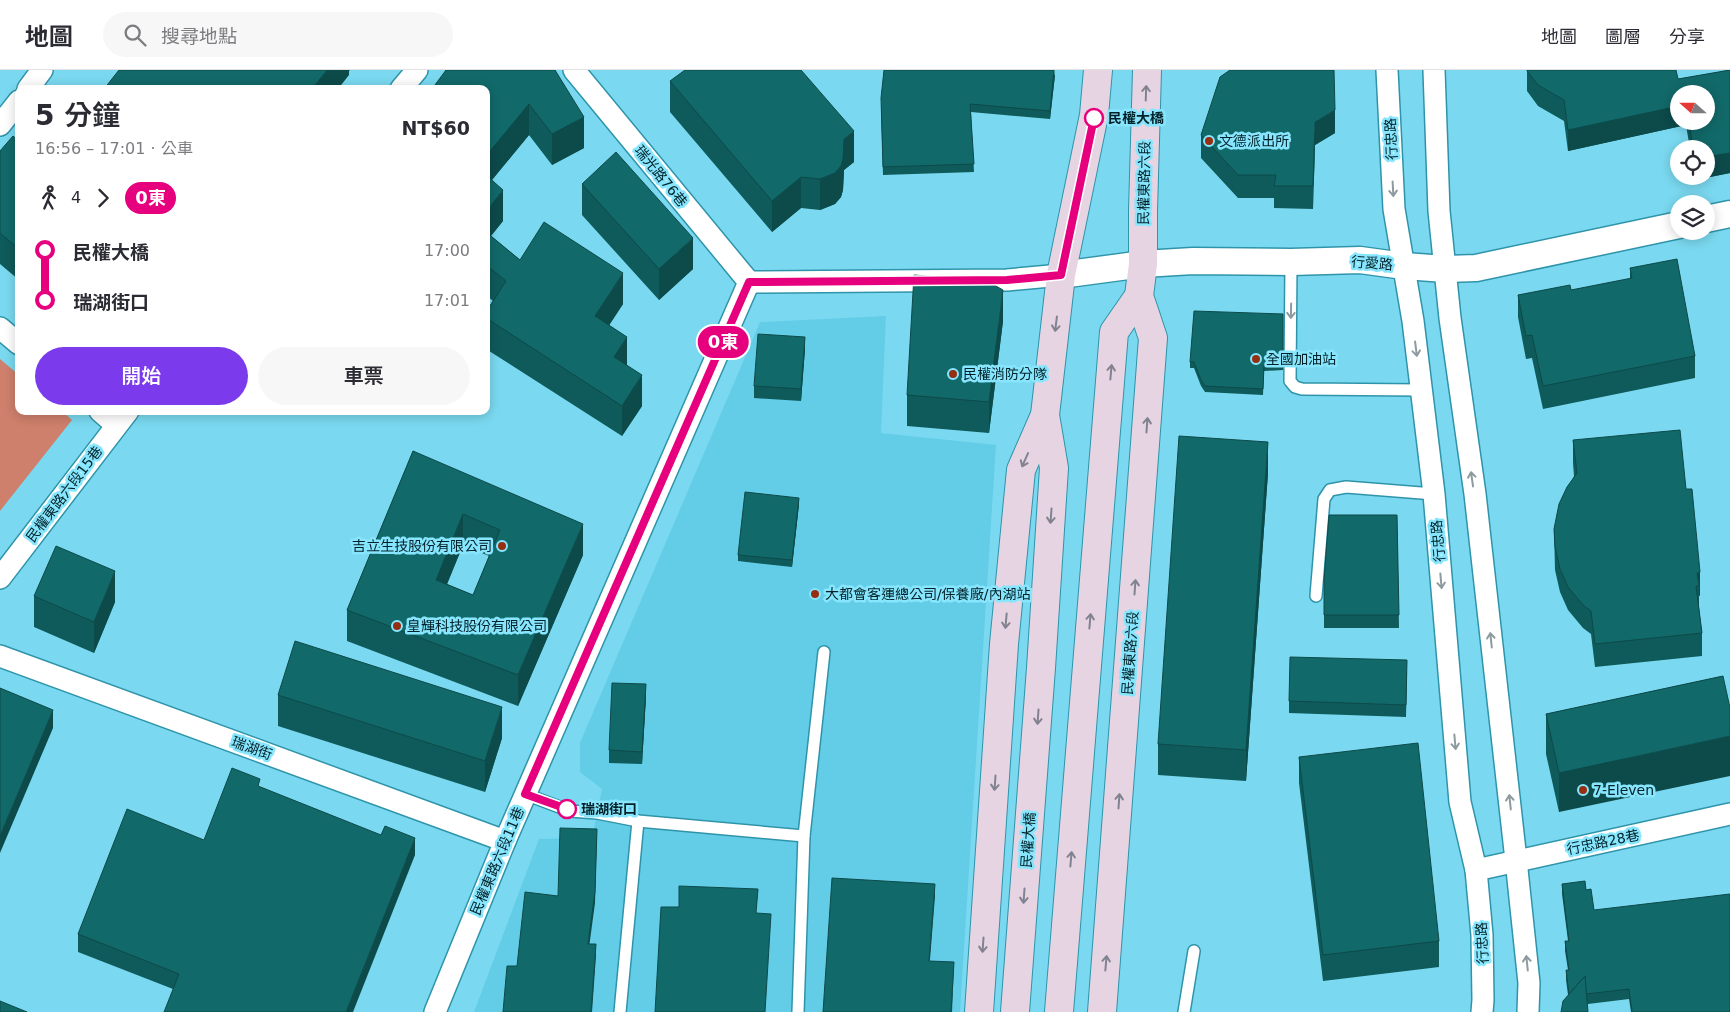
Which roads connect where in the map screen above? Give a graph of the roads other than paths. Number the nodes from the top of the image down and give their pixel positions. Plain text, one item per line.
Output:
1 (42, 70) edge
2 (417, 70) edge
3 (574, 70) edge
4 (1098, 70) edge
5 (1147, 70) edge
6 (1387, 70) edge
7 (1434, 70) edge
8 (31, 85) edge
9 (404, 85) edge
10 (15, 105) edge
11 (0, 125) edge
12 (1730, 214) edge
13 (1715, 217) edge
14 (1670, 227) edge
15 (1291, 262) junction
16 (1143, 264) junction
17 (1404, 266) junction
18 (1446, 269) junction
19 (1061, 275) junction
20 (749, 282) junction
21 (1139, 296) junction
22 (0, 328) edge
23 (15, 341) edge
24 (1421, 390) junction
25 (1045, 415) junction
26 (122, 418) edge
27 (1434, 494) junction
28 (0, 578) edge
29 (1316, 596) dead end
30 (824, 652) dead end
31 (0, 656) edge
32 (525, 794) junction
33 (1730, 814) edge
34 (638, 821) junction
35 (804, 836) junction
36 (504, 841) junction
37 (1516, 860) junction
38 (1476, 870) junction
39 (1194, 951) dead end
40 (434, 1012) edge
41 (620, 1012) edge
42 (798, 1012) edge
43 (979, 1012) edge
44 (1015, 1012) edge
45 (1059, 1012) edge
46 (1102, 1012) edge
47 (1184, 1012) edge
48 (1482, 1012) edge
49 (1528, 1012) edge

1 - 8 street
2 - 9 street
3 - 20 street, 瑞光路76巷
4 - 19 main road
16 -> 5 main road, 民權東路六段
6 -> 17 street, 行忠路
7 - 18 street
10 - 11 street
12 - 13 street
14 - 18 street, 行愛路
15 - 16 street, 行愛路
15 - 17 street, 行愛路
15 -> 24 lane
16 - 19 street, 行愛路
16 - 21 main road, 民權東路六段
17 - 18 street, 行愛路
17 -> 24 street, 行忠路
37 -> 18 street
19 - 20 street
19 -> 25 main road
20 - 32 street, 民權東路六段11巷
45 -> 21 main road, 民權東路六段
46 -> 21 main road, 民權東路六段
22 - 23 street
24 - 27 street, 行忠路
25 -> 43 main road
25 -> 44 main road, 民權大橋
26 - 28 street, 民權東路六段15巷
27 - 29 lane
27 -> 38 street, 行忠路
30 - 35 lane
31 - 36 street, 瑞湖街
32 - 34 lane
32 - 36 street, 民權東路六段11巷
33 - 37 street, 行忠路28巷
34 - 35 lane
34 - 41 lane
35 - 42 lane
36 - 40 street, 民權東路六段11巷
37 - 38 street, 行忠路28巷
49 -> 37 street
38 - 48 street, 行忠路
39 - 47 lane

